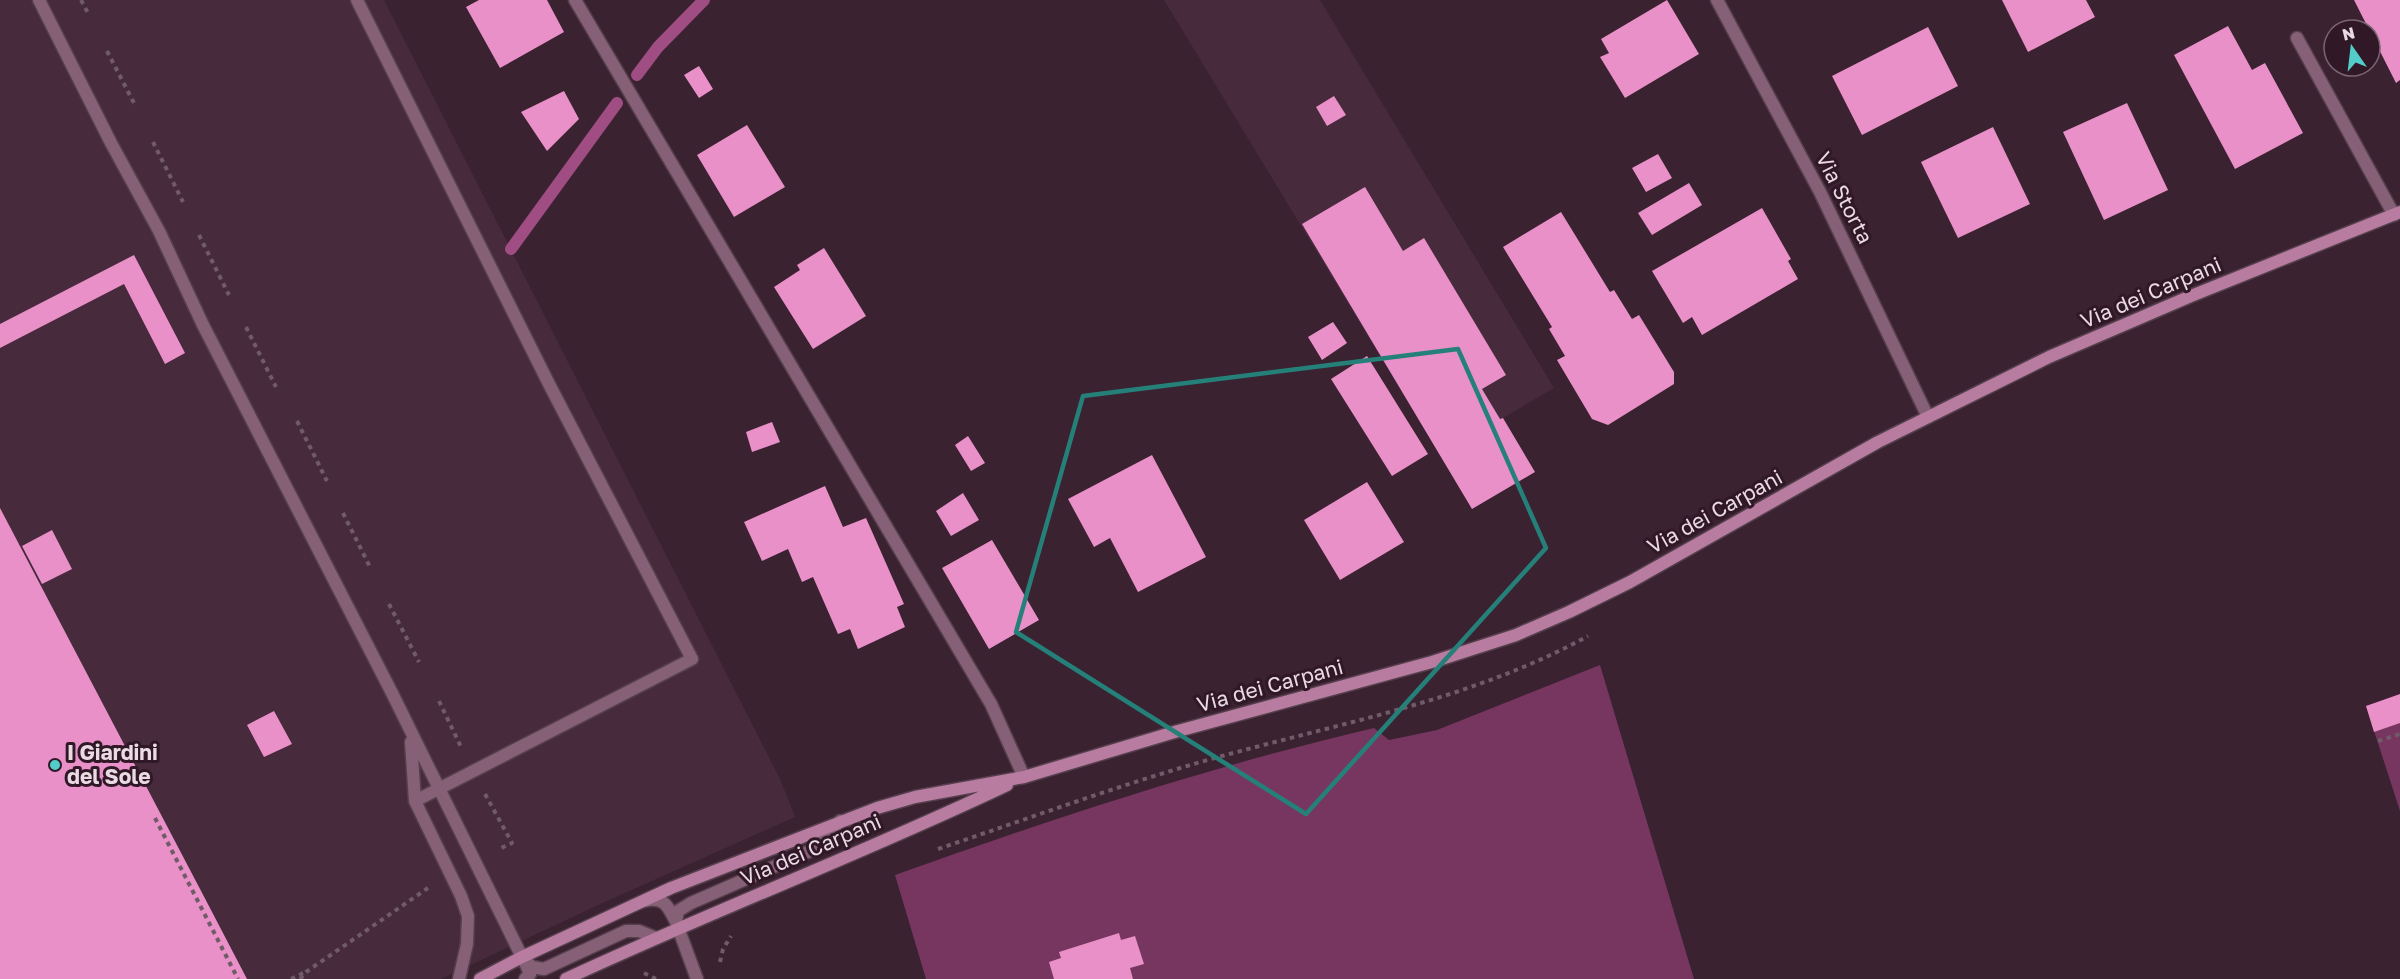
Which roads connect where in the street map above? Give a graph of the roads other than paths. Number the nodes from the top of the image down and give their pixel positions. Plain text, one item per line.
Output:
1 (39, 0) edge
2 (357, 0) edge
3 (575, 0) edge
4 (1718, 0) edge
5 (2297, 38) dead end
6 (2397, 214) edge
7 (1928, 417) junction
8 (410, 732) junction
9 (1024, 777) junction
10 (439, 790) junction
11 (415, 801) junction
12 (841, 821) junction
13 (643, 902) junction
14 (678, 928) junction
15 (656, 938) junction
16 (522, 957) junction
17 (459, 979) edge
18 (480, 979) edge
19 (525, 979) edge
20 (566, 979) edge
21 (697, 979) edge

1 - 8 street
2 - 10 street
3 - 9 street
4 - 7 street, Via Storta
5 - 6 street
6 - 7 street, Via dei Carpani
7 - 9 street, Via dei Carpani
8 - 10 street
8 - 11 street
9 - 12 street, Via dei Carpani
9 - 14 street, Via dei Carpani
10 - 11 street
10 - 16 street
11 - 17 street
12 - 13 street, Via dei Carpani
12 - 14 street, Via dei Carpani
13 - 14 street
13 - 16 street, Via dei Carpani
14 - 15 street, Via dei Carpani
14 - 21 street
15 - 16 street
15 - 20 street, Via dei Carpani
16 - 18 street, Via dei Carpani
16 - 19 street

